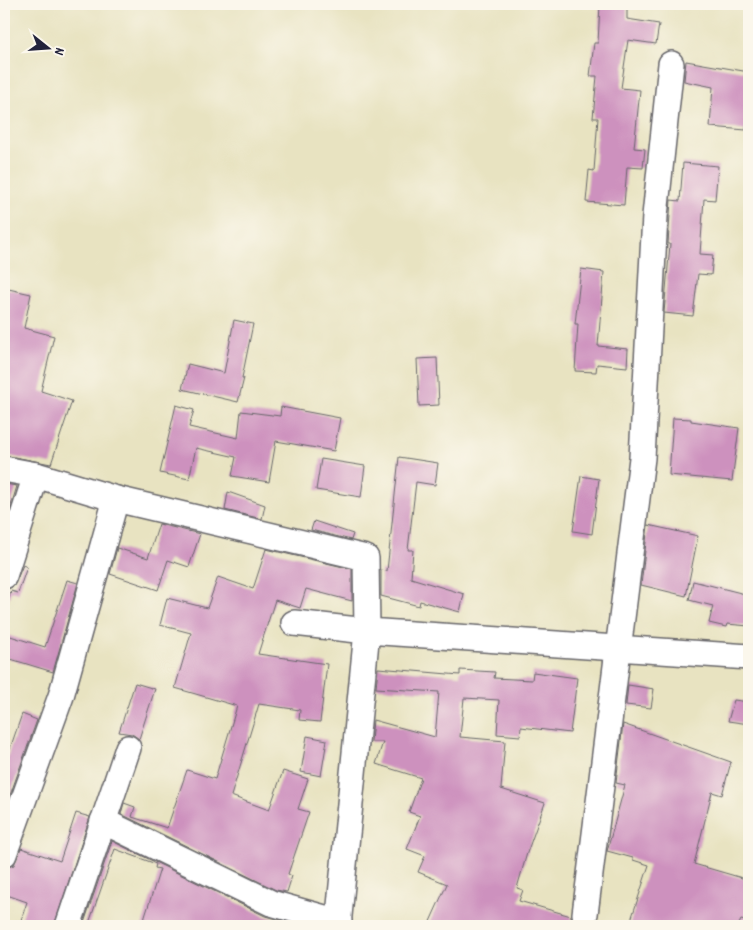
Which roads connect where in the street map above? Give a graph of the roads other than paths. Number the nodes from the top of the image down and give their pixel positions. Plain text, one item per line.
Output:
1 (671, 64) dead end
2 (4, 469) edge
3 (36, 475) junction
4 (116, 499) junction
5 (4, 576) edge
6 (294, 623) dead end
7 (367, 631) junction
8 (617, 648) junction
9 (749, 657) edge
10 (128, 748) dead end
11 (103, 821) junction
12 (4, 854) edge
13 (584, 914) dead end
14 (339, 924) edge
15 (68, 926) edge

1 - 8 street
2 - 3 street
3 - 4 street
3 - 5 street
4 - 7 street
4 - 12 street
6 - 7 street
7 - 8 street
7 - 14 street
8 - 9 street
8 - 13 street
10 - 11 street
11 - 14 street
11 - 15 street

